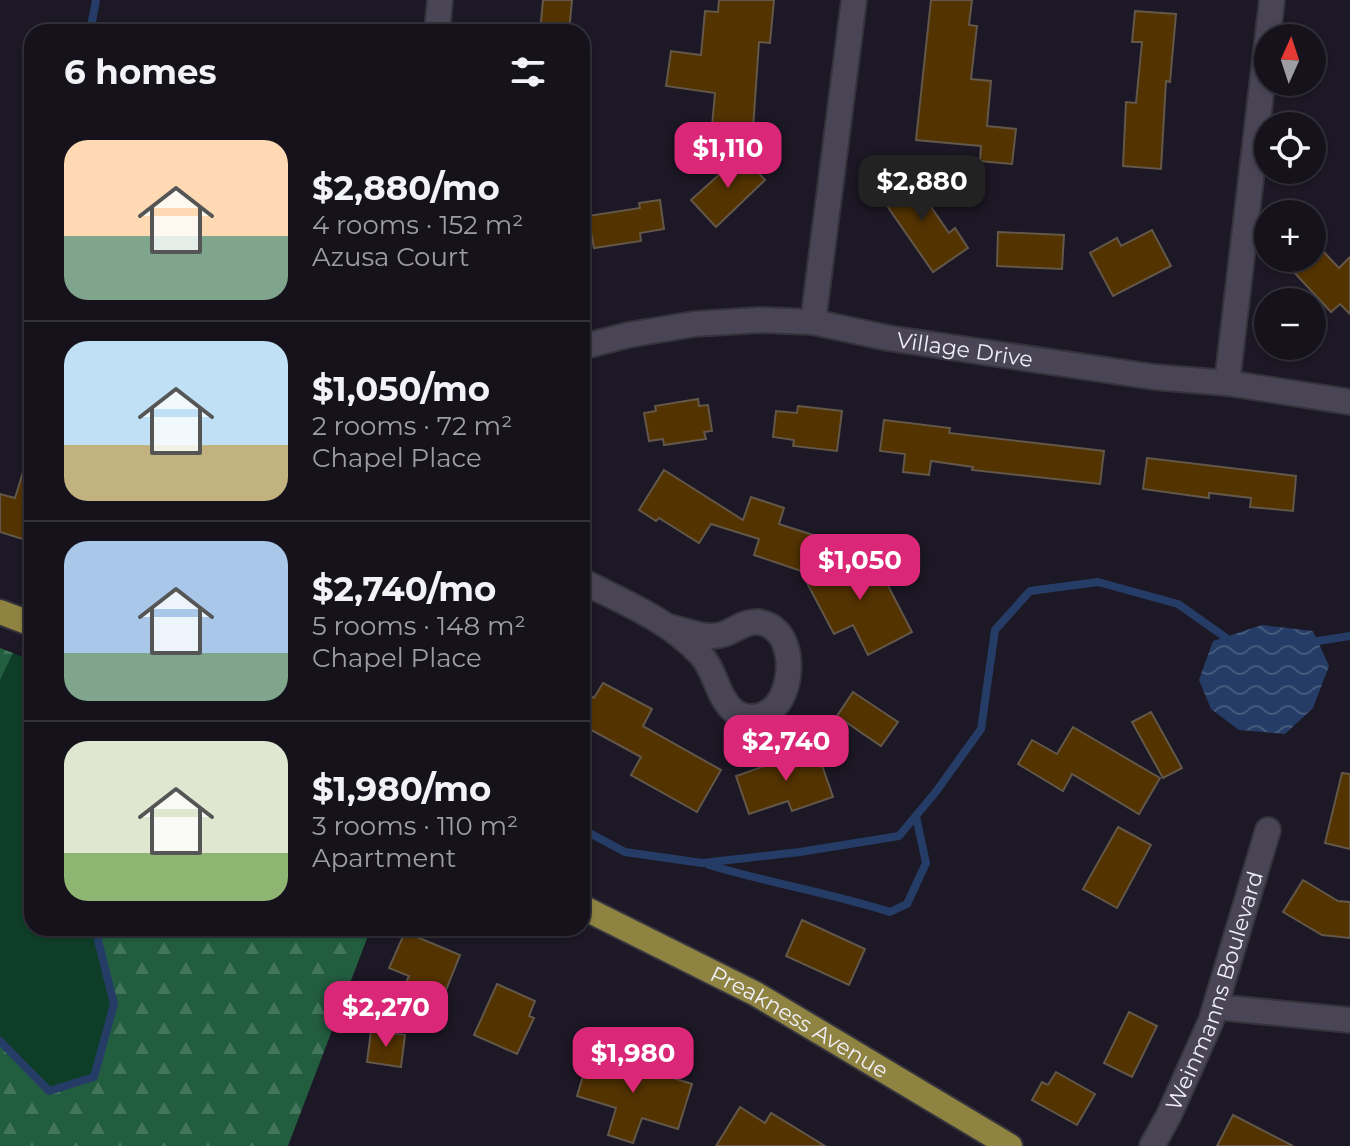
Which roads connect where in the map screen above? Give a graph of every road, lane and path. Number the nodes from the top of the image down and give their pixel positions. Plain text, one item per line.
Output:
1 (440, 0) edge
2 (854, 0) edge
3 (1272, 0) edge
4 (438, 24) edge
5 (813, 322) junction
6 (590, 345) edge
7 (1227, 383) junction
8 (1350, 402) edge
9 (590, 585) edge
10 (0, 612) edge
11 (24, 621) edge
12 (670, 627) junction
13 (1268, 830) dead end
14 (590, 911) edge
15 (1216, 1007) junction
16 (1350, 1020) edge
17 (1010, 1146) edge
18 (1152, 1146) edge

1 - 4 street
2 - 5 street
3 - 7 street
5 - 6 street, Village Drive
5 - 7 street, Village Drive
7 - 8 street, Village Drive
9 - 12 street
10 - 11 main road
12 - 12 street
13 - 15 street, Weinmanns Boulevard
14 - 17 main road, Preakness Avenue
15 - 16 street
15 - 18 street, Weinmanns Boulevard

